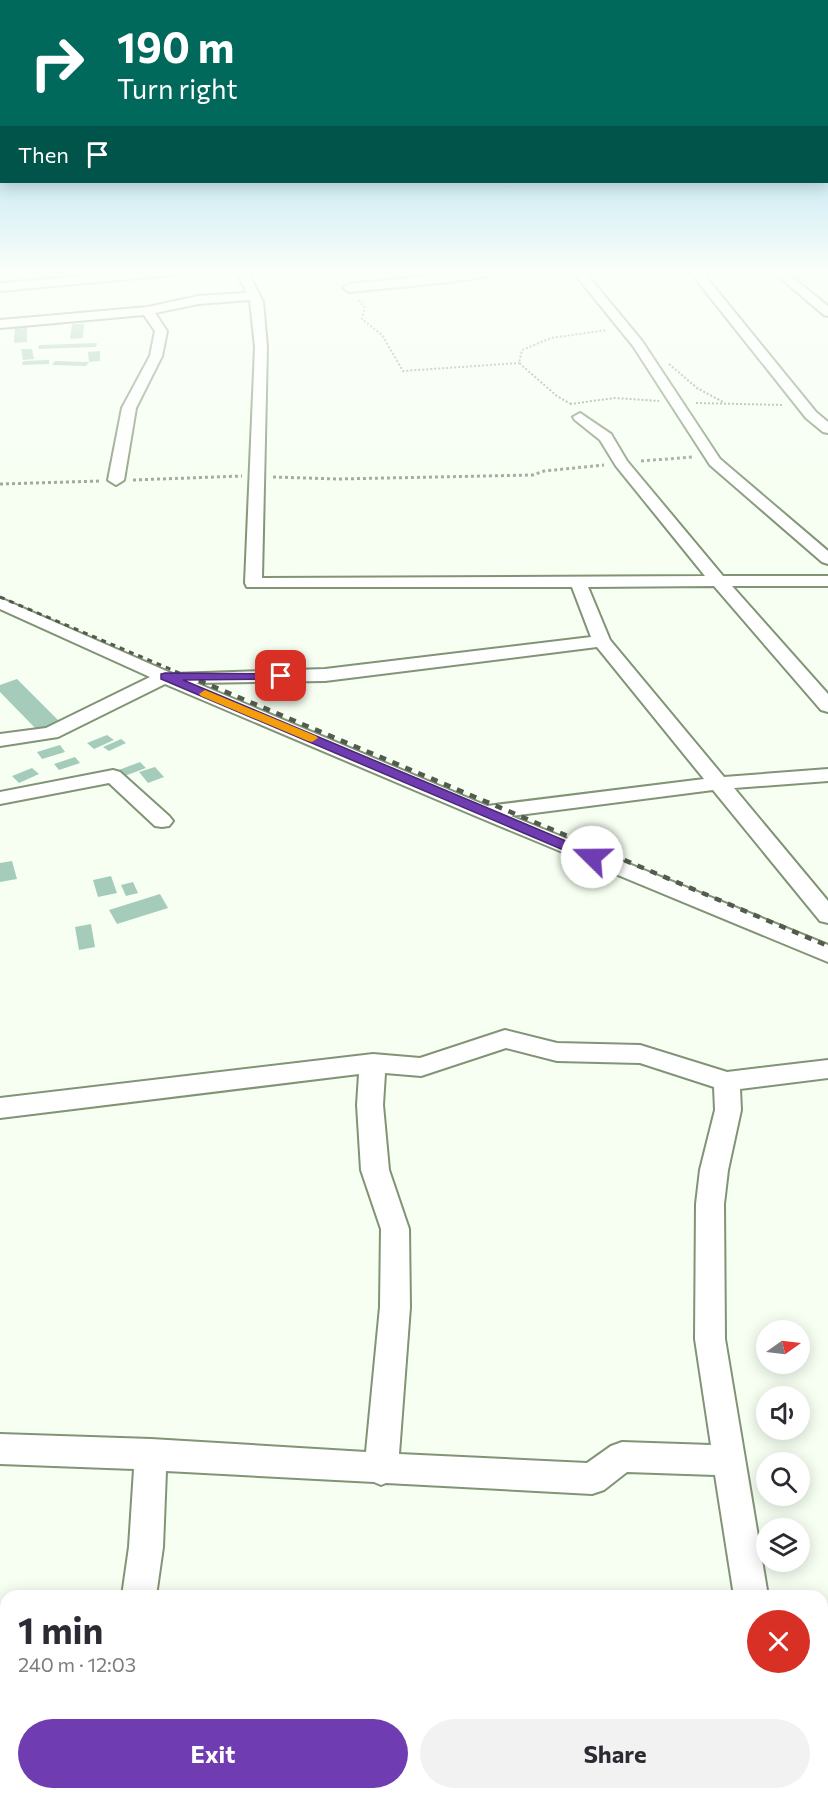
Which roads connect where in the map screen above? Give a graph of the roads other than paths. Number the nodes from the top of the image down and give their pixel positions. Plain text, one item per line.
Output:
1 (156, 356) edge
2 (261, 356) edge
3 (645, 356) edge
4 (764, 356) edge
5 (580, 417) road end
6 (828, 429) edge
7 (117, 480) road end
8 (828, 559) edge
9 (718, 581) junction
10 (828, 581) edge
11 (578, 582) junction
12 (0, 603) edge
13 (602, 641) junction
14 (165, 677) junction
15 (828, 706) edge
16 (0, 740) edge
17 (828, 775) edge
18 (720, 783) junction
19 (0, 798) edge
20 (484, 813) junction
21 (162, 821) dead end
22 (828, 916) edge
23 (828, 954) edge
24 (373, 1063) junction
25 (828, 1069) edge
26 (727, 1081) junction
27 (0, 1108) edge
28 (0, 1449) edge
29 (151, 1454) junction
30 (730, 1460) junction
31 (381, 1470) junction
32 (140, 1590) edge
33 (750, 1590) edge

1 - 7 street
2 - 11 street
3 - 8 street
4 - 6 street
5 - 9 street
9 - 10 street
9 - 11 street
9 - 15 street
11 - 13 street
12 - 14 street
13 - 14 street
13 - 18 street
14 - 16 street
14 - 20 street
17 - 18 street
18 - 20 street
18 - 22 street
19 - 21 street
20 - 23 street
24 - 26 street
24 - 27 street
24 - 31 street
25 - 26 street
26 - 30 street
28 - 29 street
29 - 31 street
29 - 32 street
30 - 31 street
30 - 33 street

